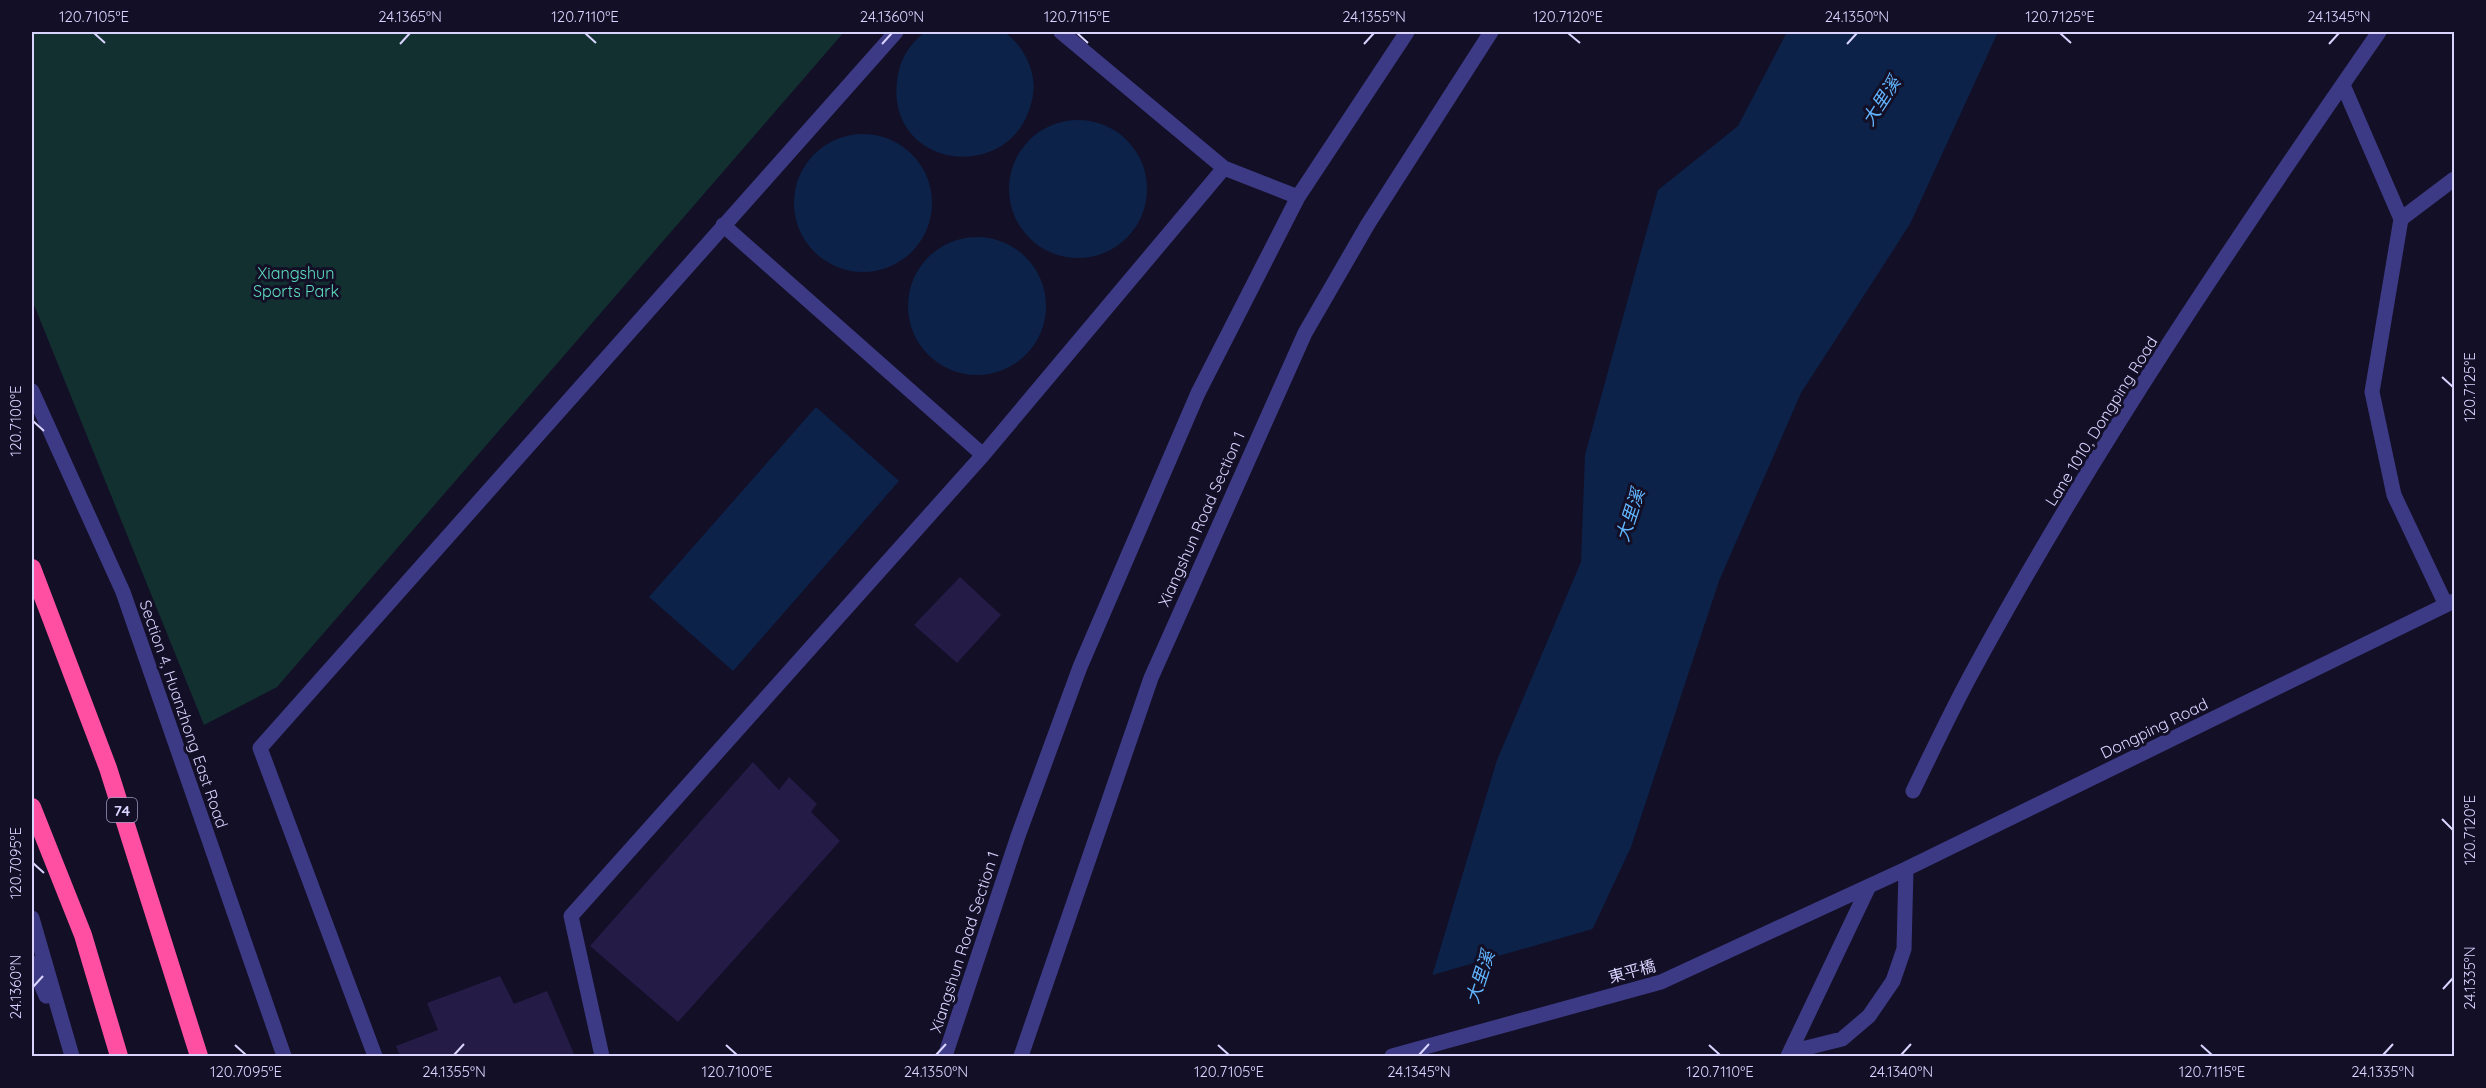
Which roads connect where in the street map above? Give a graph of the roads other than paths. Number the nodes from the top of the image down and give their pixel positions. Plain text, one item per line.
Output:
1 (896, 32) edge
2 (1061, 32) edge
3 (1407, 32) edge
4 (1491, 32) edge
5 (2379, 32) edge
6 (2343, 85) junction
7 (1224, 168) junction
8 (2454, 179) edge
9 (1298, 197) junction
10 (2401, 219) junction
11 (723, 225) junction
12 (32, 391) edge
13 (983, 455) junction
14 (32, 568) edge
15 (2450, 603) edge
16 (1913, 791) dead end
17 (32, 807) edge
18 (1906, 869) junction
19 (1869, 886) junction
20 (32, 918) edge
21 (32, 963) edge
22 (1789, 1054) edge
23 (72, 1056) edge
24 (119, 1056) edge
25 (199, 1056) edge
26 (284, 1056) edge
27 (375, 1056) edge
28 (602, 1056) edge
29 (945, 1056) edge
30 (1021, 1056) edge
31 (1392, 1056) edge

1 - 11 street
2 - 7 street
3 - 9 street, Xiangshun Road Section 1
4 - 30 street, Xiangshun Road Section 1
5 - 6 street, Lane 1010, Dongping Road
6 - 10 street
6 - 16 street, Lane 1010, Dongping Road
7 - 9 street
7 - 13 street
8 - 10 street
9 - 29 street, Xiangshun Road Section 1
10 - 15 street
11 - 13 street
11 - 27 street
12 - 26 street, Section 4, Huanzhong East Road
13 - 28 street
14 - 25 highway, 74
15 - 18 street, Dongping Road
17 - 24 highway
18 - 19 street, Dongping Road
18 - 22 street
19 - 22 street
19 - 31 street, 東平橋
20 - 23 street
21 - 23 street

